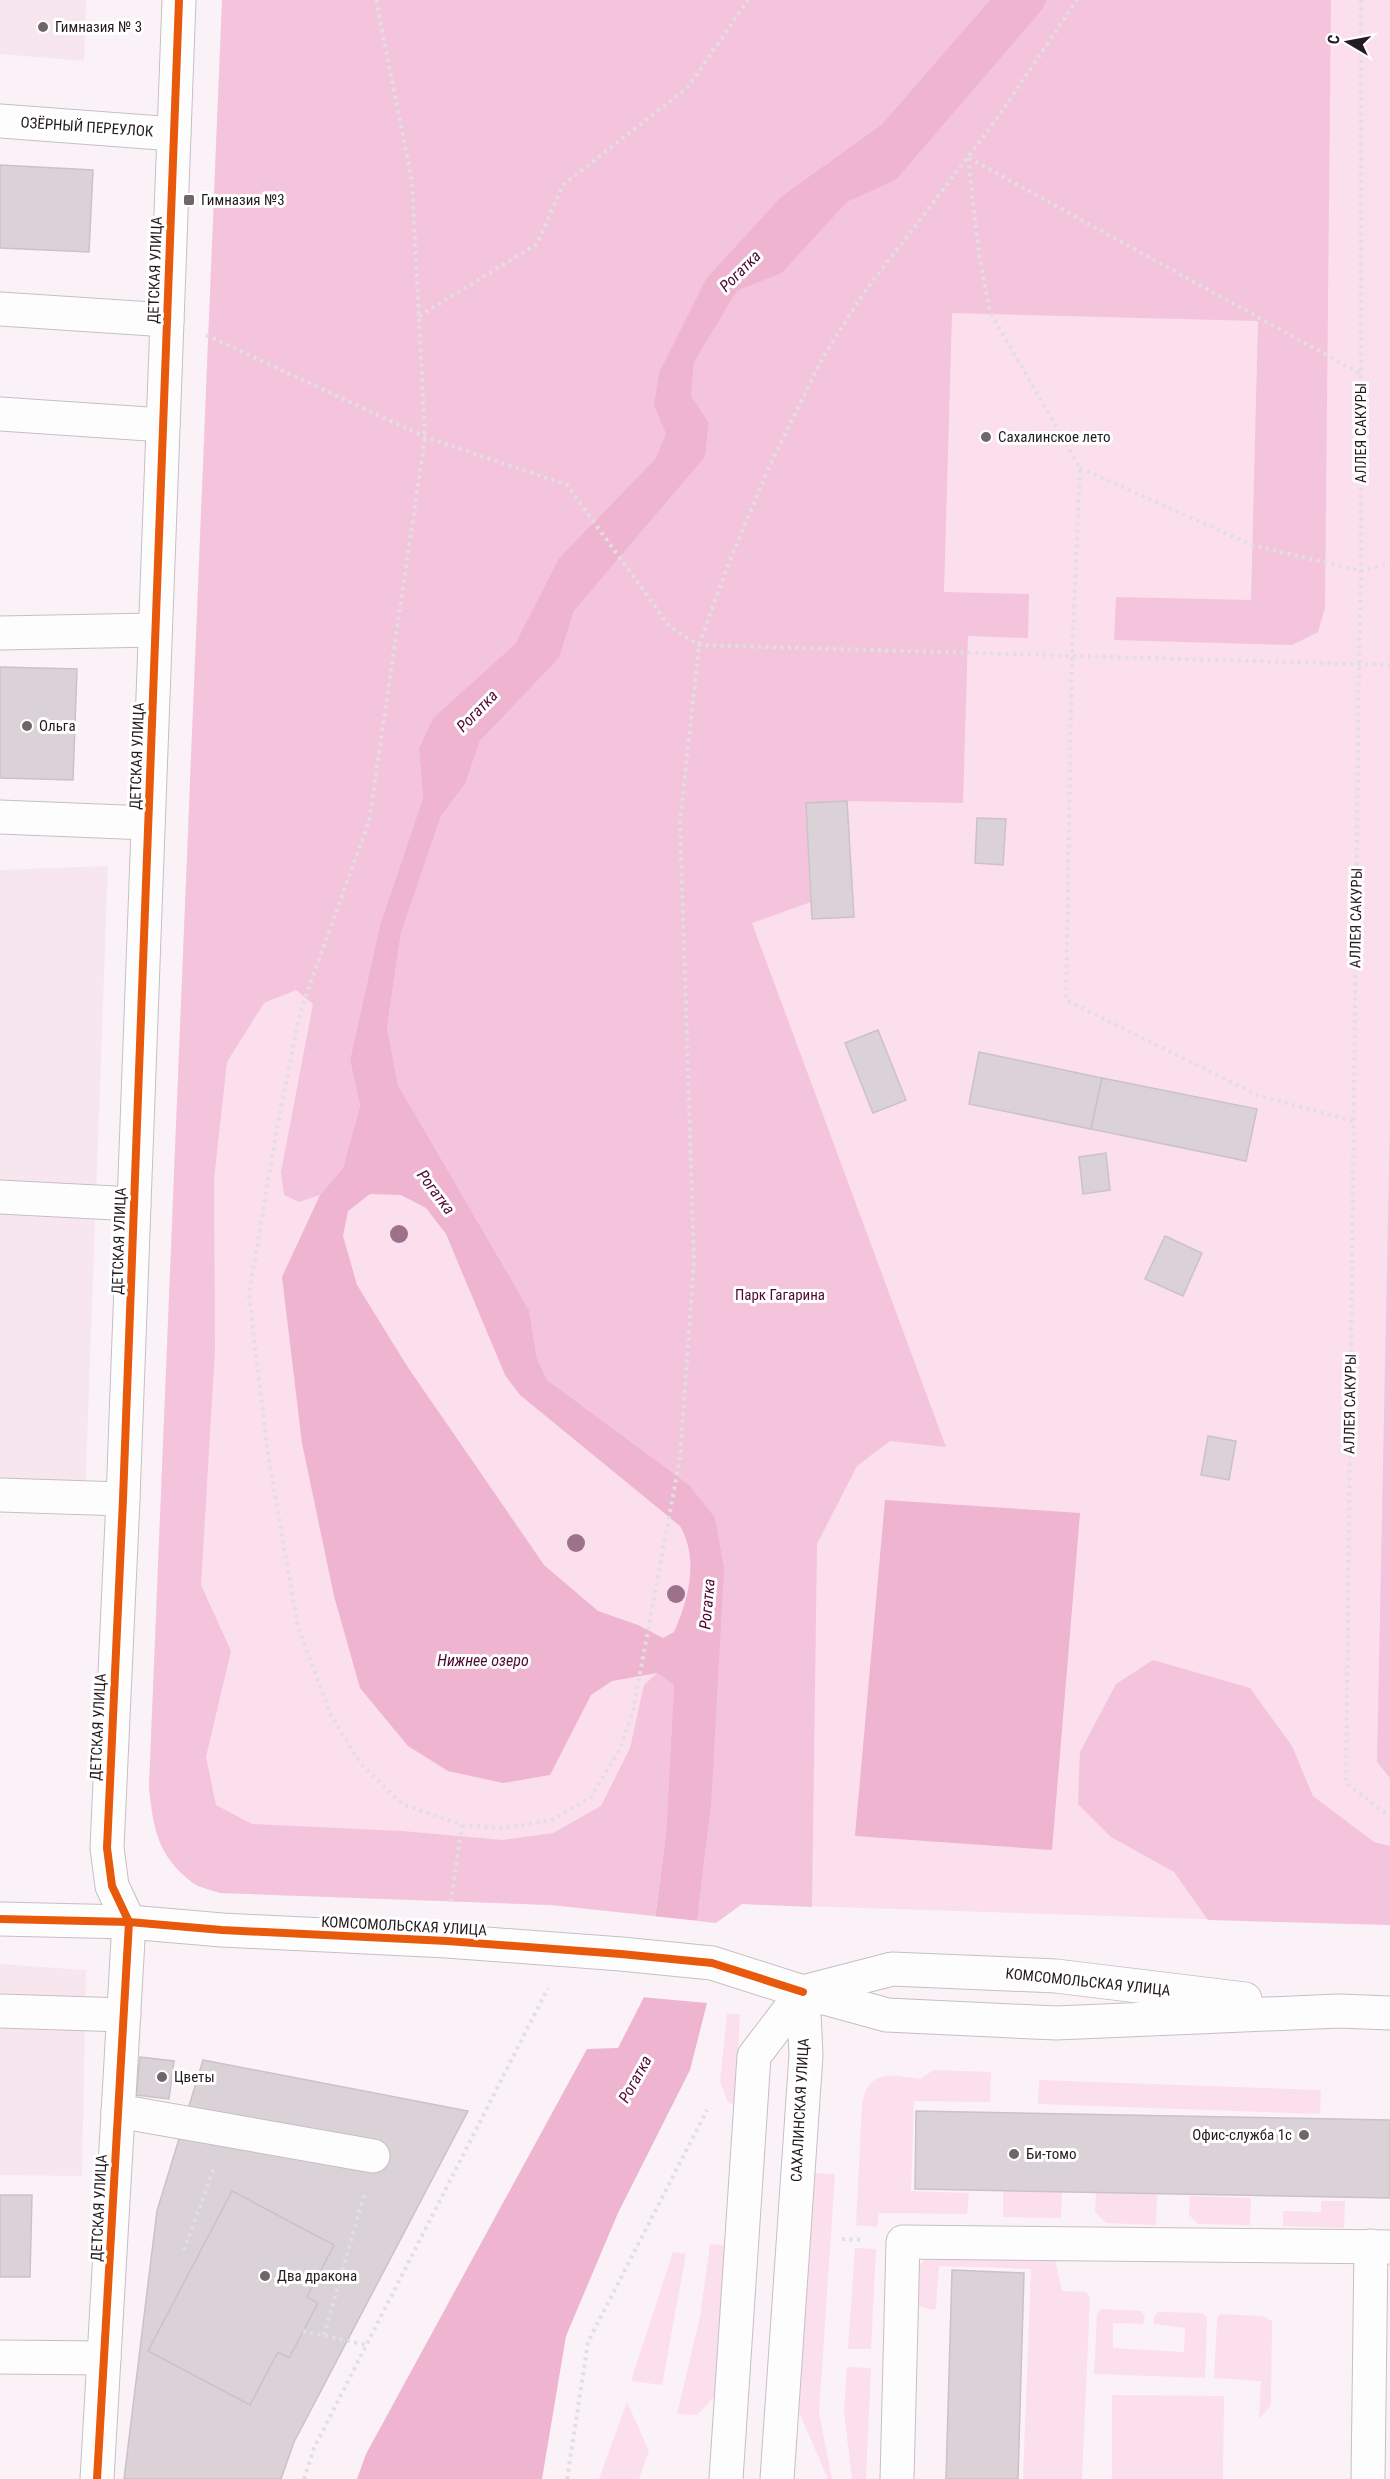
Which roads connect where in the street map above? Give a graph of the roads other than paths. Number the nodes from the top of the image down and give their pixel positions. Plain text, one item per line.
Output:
1 (179, 0) edge
2 (0, 121) edge
3 (174, 134) junction
4 (0, 309) edge
5 (167, 320) junction
6 (0, 414) edge
7 (163, 425) junction
8 (155, 630) junction
9 (0, 633) edge
10 (0, 817) edge
11 (148, 823) junction
12 (0, 1197) edge
13 (134, 1204) junction
14 (0, 1495) edge
15 (123, 1499) junction
16 (0, 1919) edge
17 (129, 1922) junction
18 (802, 1992) junction
19 (0, 2011) edge
20 (1339, 2011) junction
21 (1390, 2013) edge
22 (124, 2015) junction
23 (118, 2111) junction
24 (373, 2156) road end
25 (1381, 2246) edge
26 (0, 2357) edge
27 (104, 2358) junction
28 (97, 2479) edge
29 (726, 2479) edge
30 (777, 2479) edge
31 (897, 2479) edge
32 (1368, 2479) edge

1 - 3 street, ДЕТСКАЯ УЛИЦА
2 - 3 street, ОЗЁРНЫЙ ПЕРЕУЛОК
3 - 5 street, ДЕТСКАЯ УЛИЦА
4 - 5 street
5 - 7 street, ДЕТСКАЯ УЛИЦА
6 - 7 street
7 - 8 street, ДЕТСКАЯ УЛИЦА
8 - 9 street
8 - 11 street, ДЕТСКАЯ УЛИЦА
10 - 11 street
11 - 13 street, ДЕТСКАЯ УЛИЦА
12 - 13 street
13 - 15 street, ДЕТСКАЯ УЛИЦА
14 - 15 street
15 - 17 street, ДЕТСКАЯ УЛИЦА
16 - 17 street, КОМСОМОЛЬСКАЯ УЛИЦА
17 - 18 street, КОМСОМОЛЬСКАЯ УЛИЦА
17 - 22 street, ДЕТСКАЯ УЛИЦА
18 - 20 street, КОМСОМОЛЬСКАЯ УЛИЦА
18 - 20 street, КОМСОМОЛЬСКАЯ УЛИЦА
18 - 29 street, САХАЛИНСКАЯ УЛИЦА
18 - 30 street, САХАЛИНСКАЯ УЛИЦА
19 - 22 street
20 - 21 street, КОМСОМОЛЬСКАЯ УЛИЦА
22 - 23 street, ДЕТСКАЯ УЛИЦА
23 - 24 street
23 - 27 street, ДЕТСКАЯ УЛИЦА
25 - 31 street
25 - 32 street
26 - 27 street
27 - 28 street, ДЕТСКАЯ УЛИЦА

